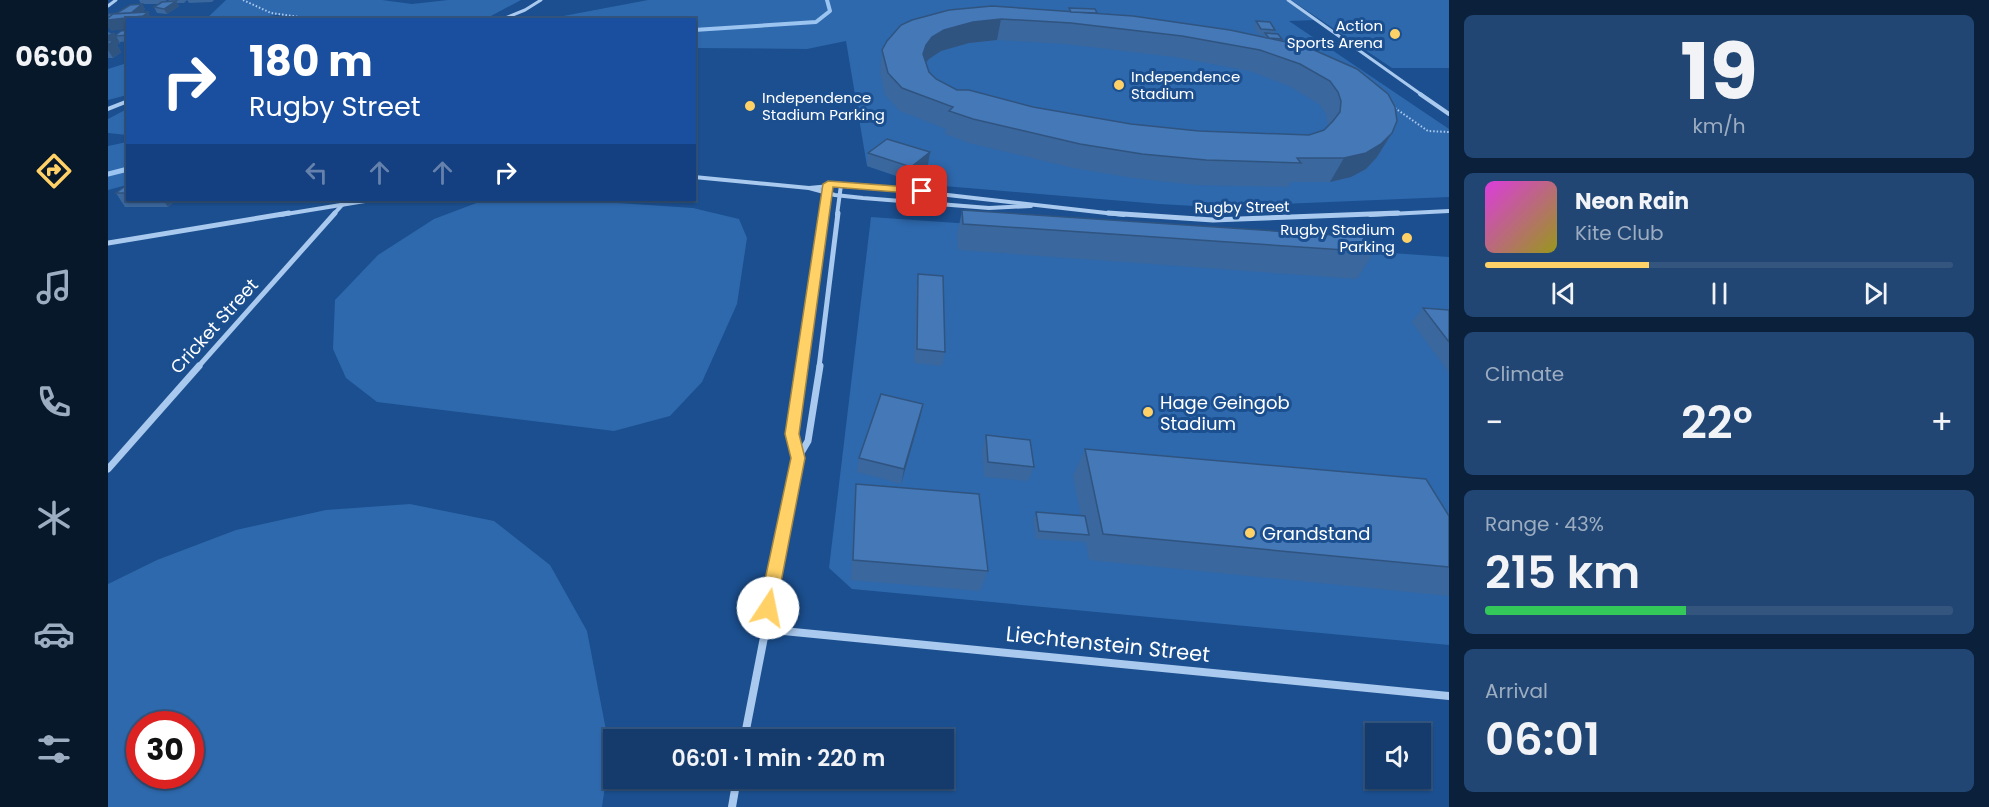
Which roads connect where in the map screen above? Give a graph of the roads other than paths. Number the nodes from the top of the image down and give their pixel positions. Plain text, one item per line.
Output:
1 (116, 0) edge
2 (541, 0) edge
3 (1288, 0) edge
4 (108, 6) edge
5 (505, 18) edge
6 (126, 102) edge
7 (108, 109) edge
8 (1449, 114) edge
9 (696, 177) edge
10 (828, 184) junction
11 (841, 185) junction
12 (809, 188) junction
13 (826, 194) junction
14 (840, 195) junction
15 (364, 201) edge
16 (343, 204) junction
17 (1035, 206) junction
18 (1449, 211) edge
19 (108, 243) edge
20 (798, 458) junction
21 (108, 469) edge
22 (763, 629) junction
23 (1449, 696) edge
24 (746, 729) edge
25 (735, 789) edge
26 (732, 807) edge

1 - 4 street
2 - 5 street
3 - 8 street
6 - 7 street
9 - 12 street, Rugby Street
10 - 11 street, Rugby Street
10 - 12 street, Rugby Street
10 - 13 street
11 - 14 street
11 - 17 street, Rugby Street
12 - 13 street, Rugby Street
13 - 14 street, Rugby Street
13 - 20 street
14 - 17 street, Rugby Street
14 - 20 street
15 - 16 street
16 - 19 street
16 - 21 street, Cricket Street
17 - 18 street, Rugby Street
20 - 22 street
22 - 23 street, Liechtenstein Street
22 - 24 street
25 - 26 street

